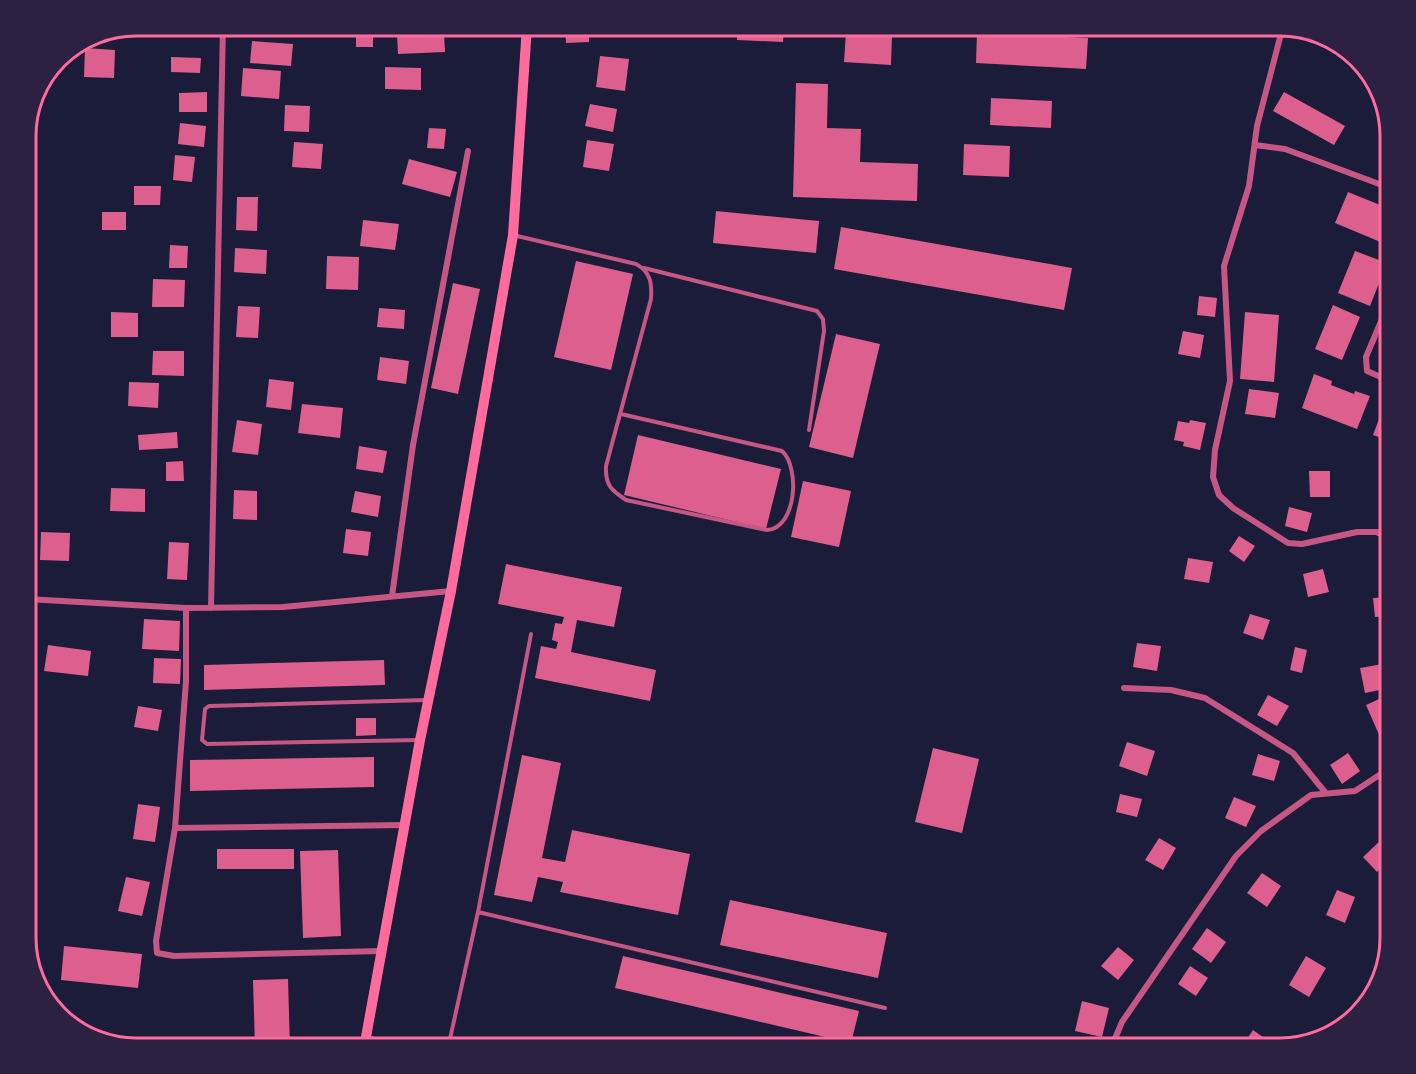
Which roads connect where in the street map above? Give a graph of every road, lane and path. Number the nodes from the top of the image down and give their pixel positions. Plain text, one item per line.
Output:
1 (224, 36) edge
2 (526, 36) edge
3 (1279, 36) edge
4 (1255, 145) junction
5 (468, 151) dead end
6 (1380, 184) edge
7 (513, 235) junction
8 (644, 268) junction
9 (1380, 324) edge
10 (1380, 377) edge
11 (621, 414) junction
12 (809, 430) dead end
13 (1380, 534) edge
14 (451, 591) junction
15 (392, 596) junction
16 (36, 600) edge
17 (186, 608) junction
18 (211, 608) junction
19 (531, 634) dead end
20 (1124, 688) dead end
21 (429, 700) junction
22 (420, 740) junction
23 (1380, 775) edge
24 (1324, 792) junction
25 (406, 825) junction
26 (175, 828) junction
27 (478, 912) junction
28 (383, 951) junction
29 (885, 1008) dead end
30 (366, 1038) edge
31 (450, 1038) edge
32 (1115, 1038) edge

1 - 18 street
2 - 7 main road
3 - 4 street
4 - 6 street
4 - 13 street
5 - 15 street
7 - 8 lane
7 - 14 main road
8 - 11 lane
8 - 12 lane
9 - 10 street
11 - 11 lane
14 - 15 street
14 - 21 main road
15 - 18 street
16 - 17 street
17 - 18 street
17 - 26 street
19 - 27 lane
20 - 24 street
21 - 22 main road
21 - 22 lane
22 - 25 main road
23 - 24 street
24 - 32 street
25 - 26 street
25 - 28 main road
26 - 28 street
27 - 29 lane
27 - 31 lane
28 - 30 main road

